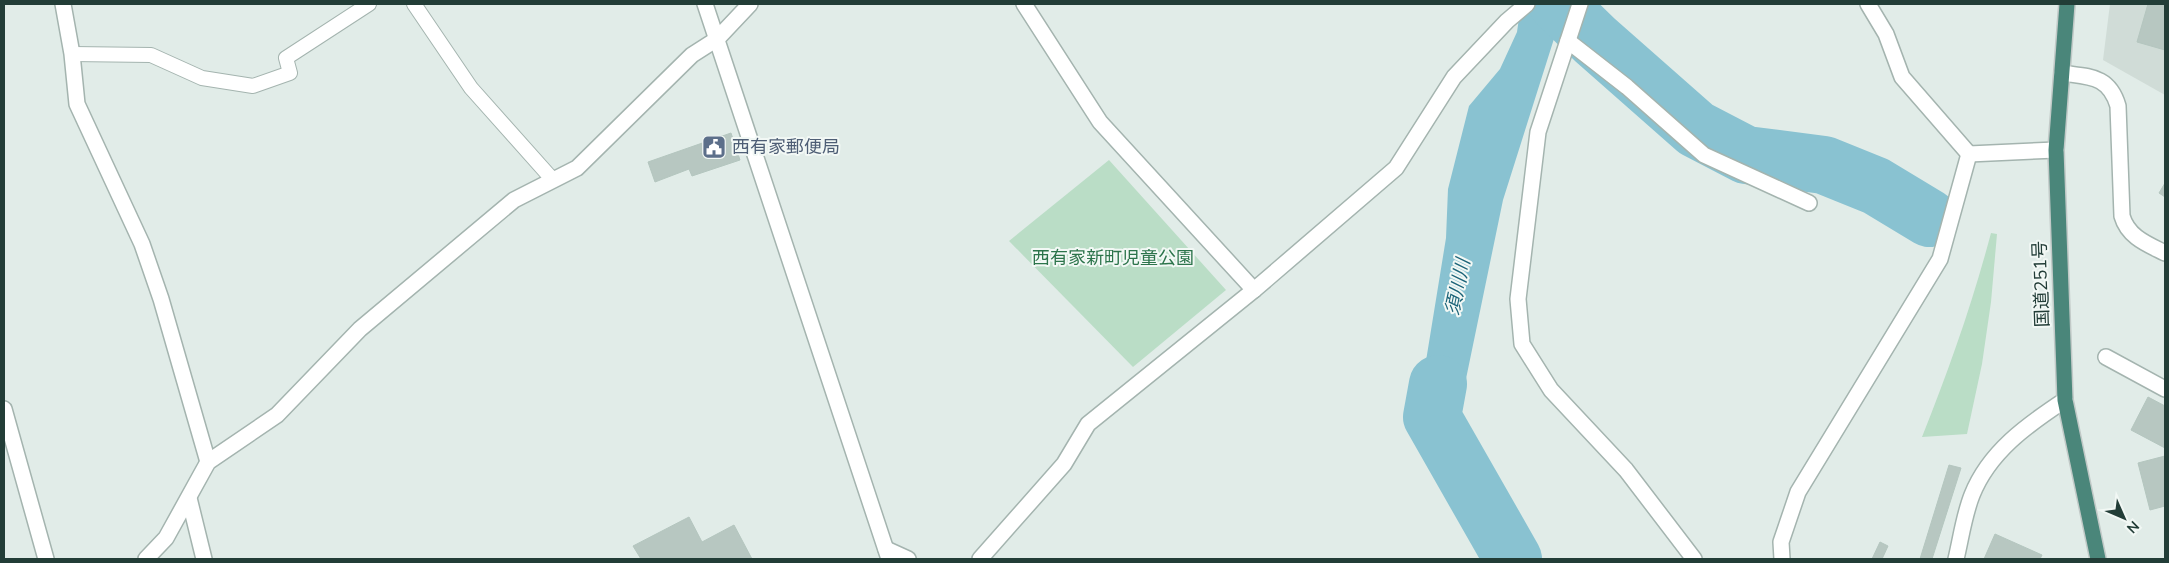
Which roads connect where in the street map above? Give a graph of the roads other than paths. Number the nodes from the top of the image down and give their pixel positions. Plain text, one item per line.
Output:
1 (63, 4) edge
2 (370, 4) edge
3 (414, 4) edge
4 (705, 4) edge
5 (750, 4) edge
6 (1527, 4) edge
7 (1868, 4) edge
8 (2067, 4) edge
9 (1580, 5) edge
10 (1031, 6) edge
11 (1510, 13) edge
12 (1571, 34) junction
13 (716, 39) junction
14 (72, 54) junction
15 (2062, 73) junction
16 (2056, 150) junction
17 (1969, 154) junction
18 (553, 180) junction
19 (1809, 203) dead end
20 (2165, 254) edge
21 (1254, 290) junction
22 (2106, 357) dead end
23 (2165, 389) edge
24 (2065, 400) junction
25 (4, 409) edge
26 (208, 462) junction
27 (189, 498) junction
28 (888, 554) edge
29 (46, 559) edge
30 (146, 559) edge
31 (204, 559) edge
32 (908, 559) edge
33 (980, 559) edge
34 (1694, 559) edge
35 (1782, 559) edge
36 (1956, 559) edge
37 (2098, 559) edge

1 - 14 street
2 - 14 lane
3 - 18 lane
4 - 13 street
5 - 13 street
6 - 11 street
7 - 17 street
8 - 15 highway, 国道251号
9 - 12 street
10 - 21 street
11 - 21 street
12 - 19 street
12 - 34 street
13 - 18 street
13 - 28 street
14 - 26 street
15 - 16 highway, 国道251号
15 - 20 street
16 - 17 street
16 - 24 highway, 国道251号
17 - 35 street
18 - 26 street
21 - 33 street
22 - 23 street
24 - 36 street
24 - 37 highway, 国道251号
25 - 29 street
26 - 27 street
27 - 30 street
27 - 31 street
28 - 32 street

